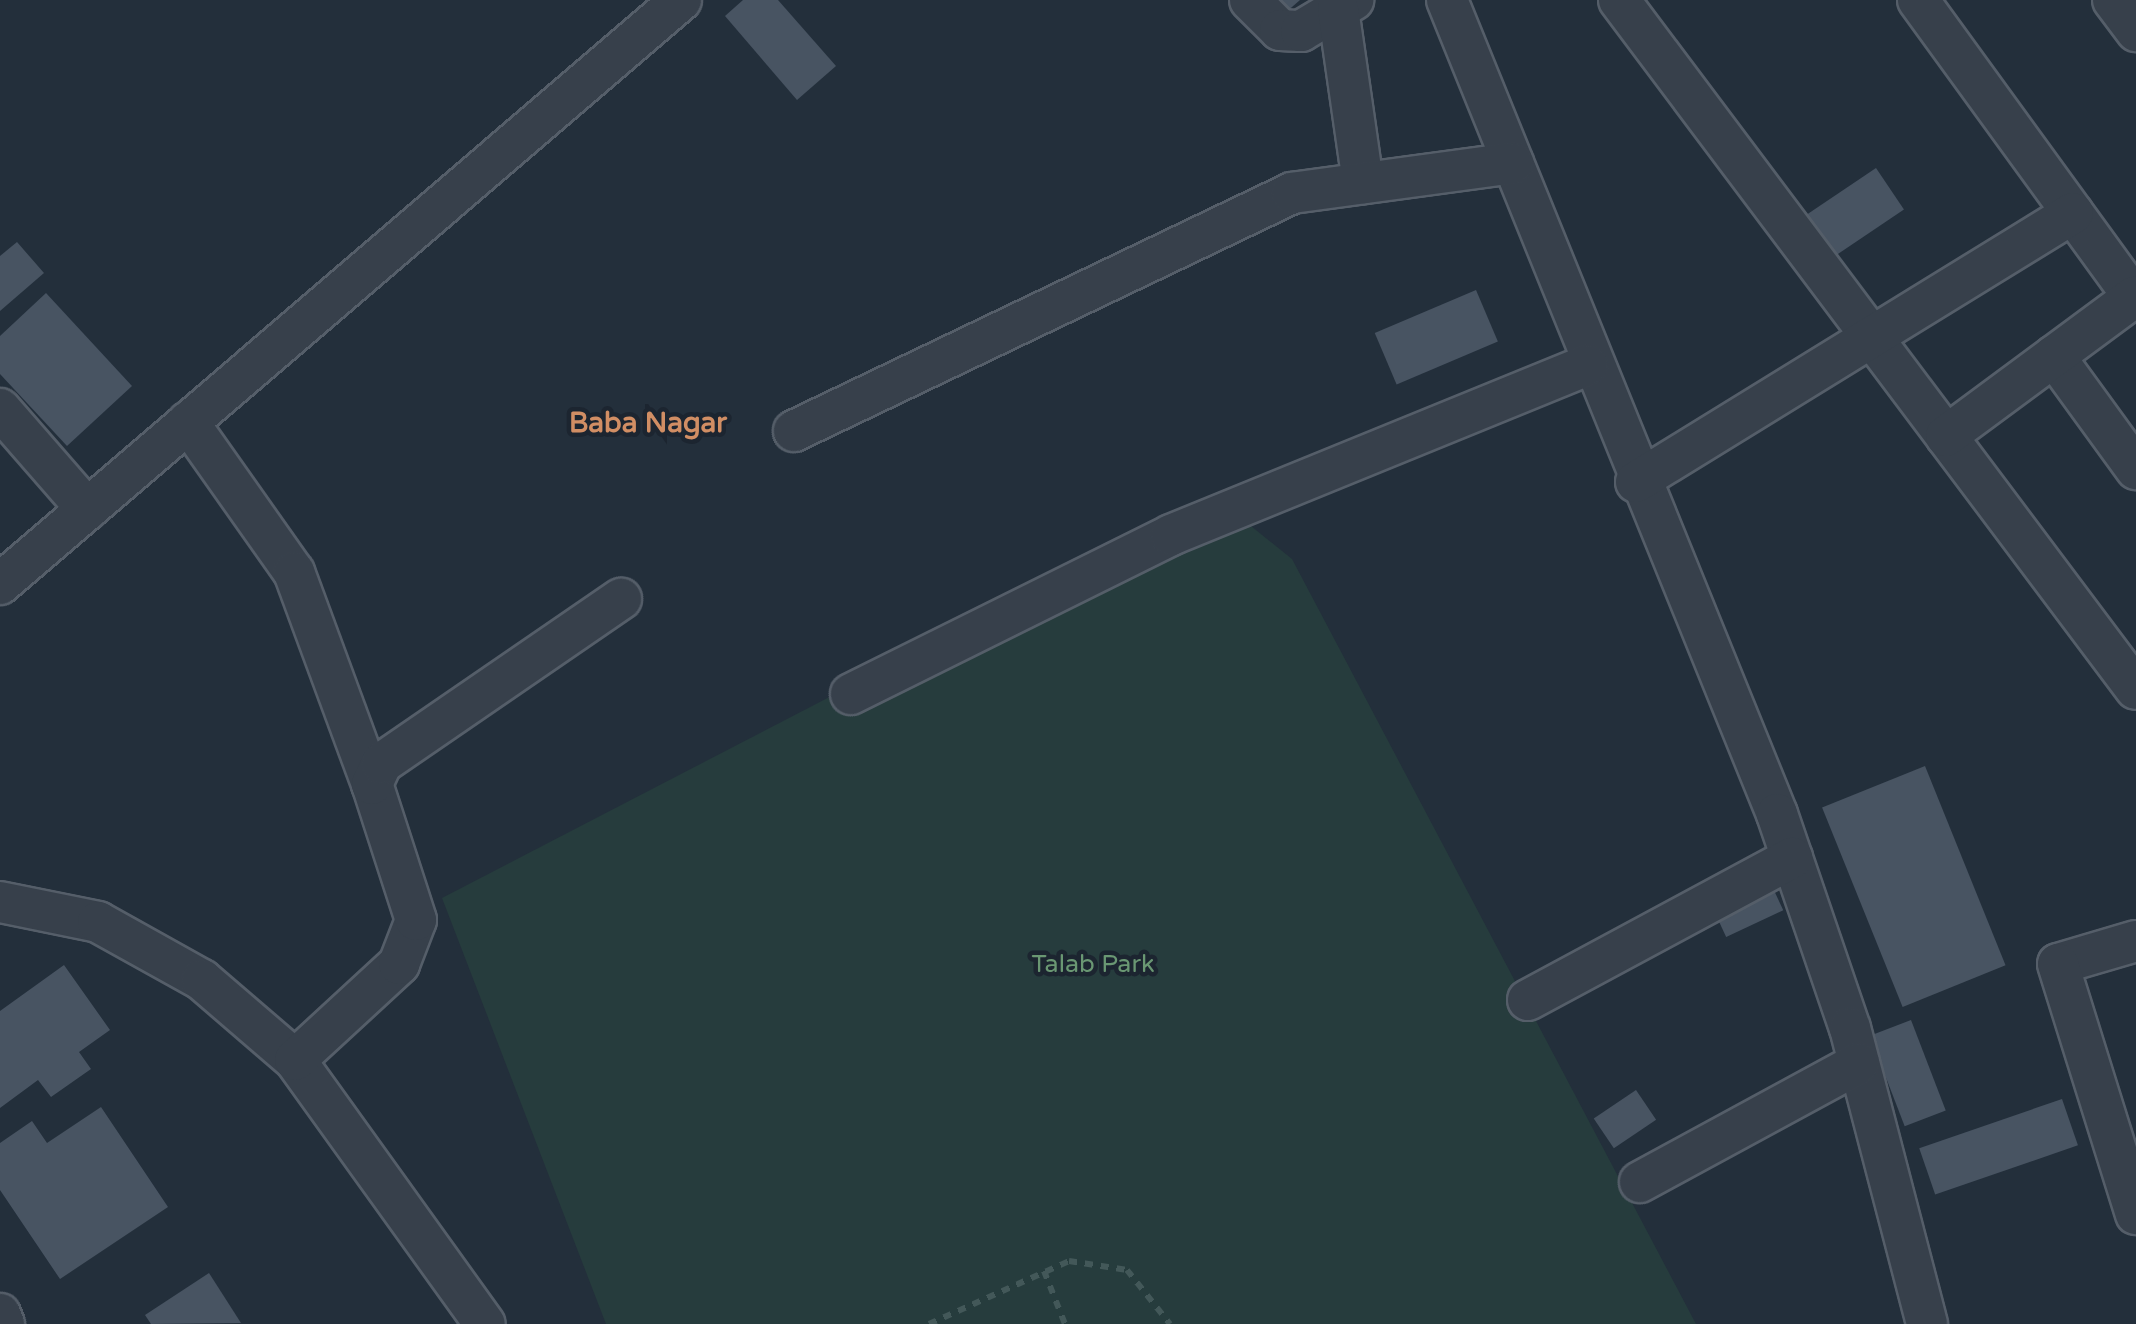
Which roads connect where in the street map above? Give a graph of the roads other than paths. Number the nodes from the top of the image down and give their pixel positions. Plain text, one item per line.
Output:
1 (680, 0) edge
2 (1250, 0) edge
3 (1447, 0) edge
4 (1619, 0) edge
5 (1918, 0) edge
6 (2113, 0) edge
7 (1346, 5) edge
8 (2136, 31) edge
9 (1513, 164) junction
10 (1363, 184) junction
11 (2074, 213) junction
12 (2135, 299) edge
13 (1872, 338) junction
14 (2054, 356) junction
15 (1588, 365) junction
16 (0, 409) edge
17 (188, 422) junction
18 (794, 431) dead end
19 (1946, 436) junction
20 (2136, 469) edge
21 (1636, 482) junction
22 (87, 509) junction
23 (0, 584) edge
24 (620, 599) dead end
25 (2136, 689) edge
26 (851, 694) dead end
27 (372, 784) junction
28 (1792, 858) junction
29 (0, 902) edge
30 (2136, 941) edge
31 (1528, 1000) dead end
32 (295, 1060) junction
33 (1860, 1063) junction
34 (1640, 1182) dead end
35 (2136, 1214) edge
36 (0, 1314) edge
37 (4, 1324) edge
38 (485, 1324) edge
39 (1926, 1324) edge

1 - 17 street
2 - 7 street
3 - 9 street
4 - 13 street
5 - 11 street
6 - 8 street
7 - 10 street
9 - 10 street
9 - 15 street
10 - 18 street
11 - 12 street
11 - 13 street
12 - 14 street
13 - 19 street
13 - 21 street
14 - 19 street
14 - 20 street
15 - 21 street
15 - 26 street
16 - 22 street
17 - 22 street
17 - 27 street
19 - 25 street
21 - 28 street
22 - 23 street
24 - 27 street
27 - 32 street
28 - 31 street
28 - 33 street
29 - 32 street
30 - 35 street
32 - 38 street
33 - 34 street
33 - 39 street
36 - 37 street

